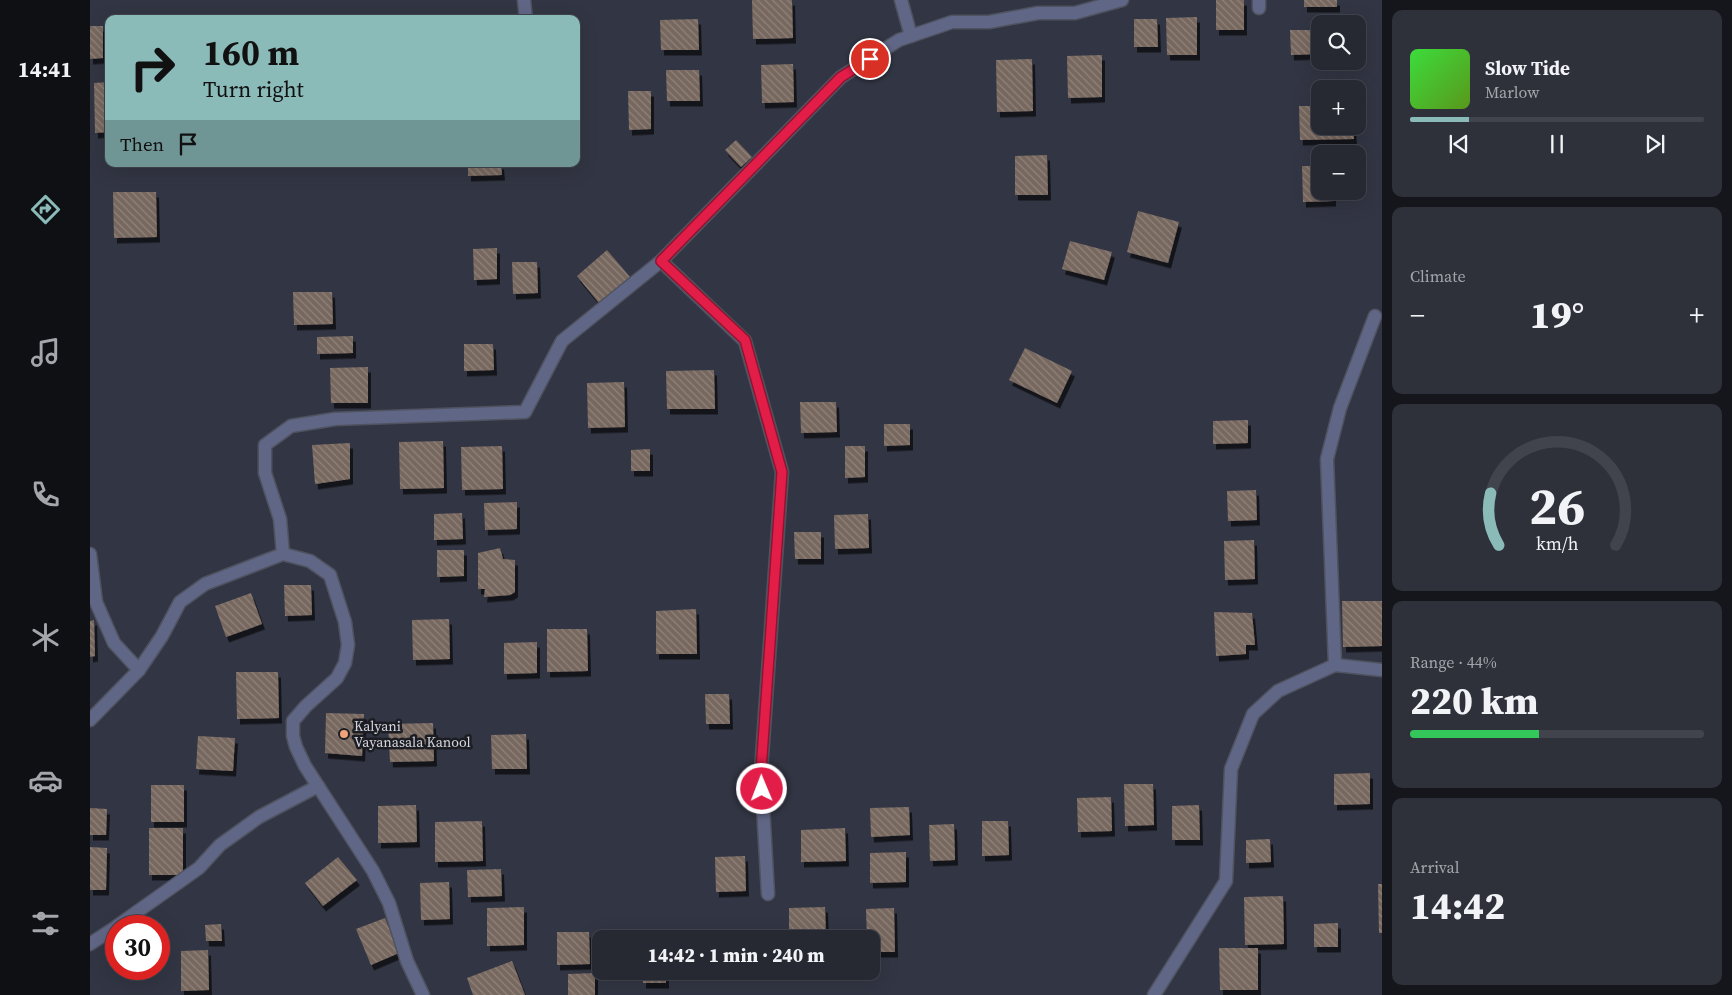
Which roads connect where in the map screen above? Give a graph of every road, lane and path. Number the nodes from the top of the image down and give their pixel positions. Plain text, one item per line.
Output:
1 (524, 0) edge
2 (901, 0) edge
3 (1122, 0) edge
4 (526, 15) edge
5 (911, 36) junction
6 (661, 261) junction
7 (1374, 316) dead end
8 (90, 554) edge
9 (283, 554) junction
10 (1335, 665) junction
11 (140, 670) junction
12 (1382, 670) edge
13 (90, 720) edge
14 (318, 786) junction
15 (768, 894) dead end
16 (133, 915) edge
17 (105, 934) edge
18 (90, 944) edge
19 (423, 995) edge
20 (1154, 995) edge

1 - 4 street
2 - 5 street
3 - 5 street
5 - 6 street
6 - 9 street
6 - 15 street
7 - 10 street
8 - 11 street
9 - 11 street
9 - 14 street
10 - 12 street
10 - 20 street
11 - 13 street
14 - 16 street
14 - 19 street
17 - 18 street

